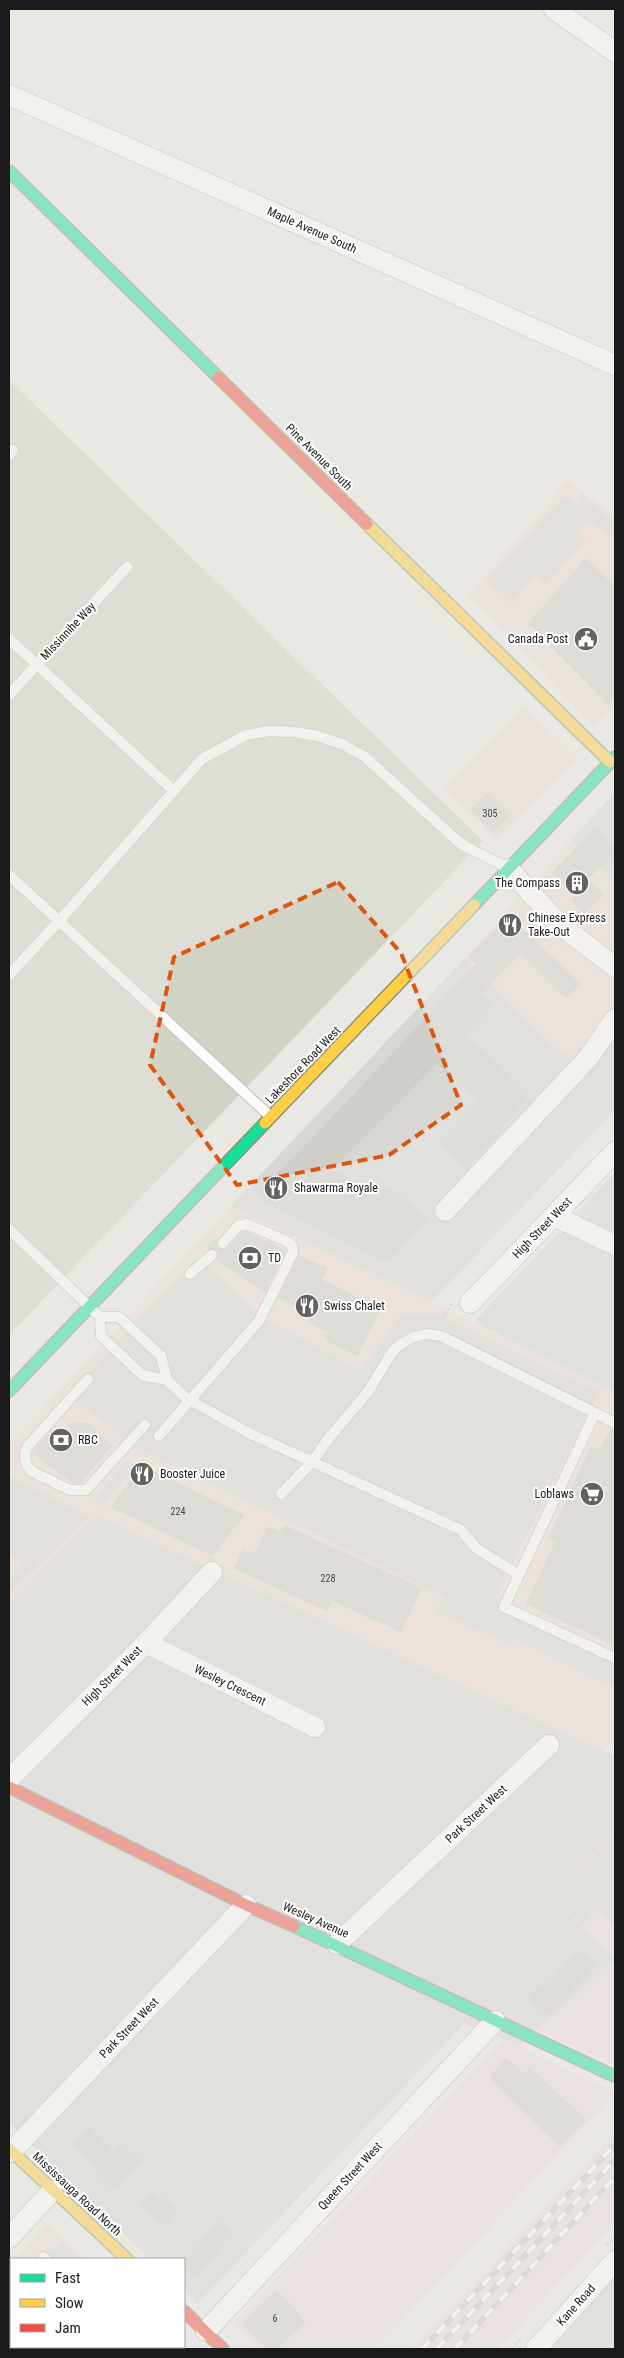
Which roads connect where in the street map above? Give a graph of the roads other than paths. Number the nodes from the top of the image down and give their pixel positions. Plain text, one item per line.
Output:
1 (554, 9) edge
2 (615, 52) edge
3 (9, 95) edge
4 (9, 171) edge
5 (615, 365) edge
6 (127, 567) dead end
7 (9, 639) edge
8 (36, 665) junction
9 (9, 695) edge
10 (613, 759) edge
11 (174, 791) junction
12 (509, 869) junction
13 (9, 875) edge
14 (59, 921) junction
15 (615, 967) edge
16 (9, 975) edge
17 (615, 1019) edge
18 (271, 1117) junction
19 (615, 1152) edge
20 (445, 1211) dead end
21 (554, 1216) junction
22 (9, 1229) edge
23 (223, 1243) dead end
24 (615, 1245) edge
25 (212, 1255) dead end
26 (190, 1274) dead end
27 (470, 1303) road end
28 (90, 1307) junction
29 (100, 1317) junction
30 (88, 1379) dead end
31 (167, 1380) junction
32 (9, 1390) edge
33 (190, 1400) junction
34 (595, 1413) junction
35 (615, 1423) edge
36 (145, 1425) dead end
37 (159, 1436) dead end
38 (312, 1462) junction
39 (281, 1494) dead end
40 (212, 1572) dead end
41 (519, 1575) junction
42 (146, 1643) junction
43 (615, 1658) edge
44 (315, 1727) dead end
45 (549, 1746) dead end
46 (9, 1779) edge
47 (9, 1787) edge
48 (246, 1905) junction
49 (337, 1944) junction
50 (495, 2021) junction
51 (614, 2076) dead end
52 (10, 2150) edge
53 (52, 2191) junction
54 (9, 2238) edge
55 (126, 2258) edge
56 (615, 2261) edge
57 (185, 2312) edge
58 (206, 2331) junction
59 (223, 2349) edge
60 (536, 2349) edge

1 - 2 street
3 - 5 street, Maple Avenue South
4 - 10 street, Pine Avenue South
6 - 8 lane, Missinnihe Way
7 - 8 lane
8 - 9 lane, Missinnihe Way
8 - 11 lane
10 - 12 street, Lakeshore Road West
11 - 12 lane
11 - 14 lane
12 - 15 street
12 - 18 street, Lakeshore Road West
13 - 14 lane
14 - 16 lane
14 - 18 lane
17 - 20 street
18 - 28 street, Lakeshore Road West
19 - 21 street, High Street West
21 - 24 street
21 - 27 street, High Street West
22 - 28 lane
23 - 33 lane
25 - 26 lane
28 - 29 lane
28 - 32 street, Lakeshore Road West
29 - 31 lane
29 - 31 lane
30 - 36 lane
31 - 33 lane
33 - 37 lane
33 - 38 lane
34 - 35 lane
34 - 38 lane
34 - 41 lane
38 - 39 lane
38 - 41 lane
40 - 42 street, High Street West
41 - 43 lane
42 - 44 street, Wesley Crescent
42 - 46 street, High Street West
45 - 49 street, Park Street West
47 - 48 street, Wesley Avenue
48 - 49 street, Wesley Avenue
48 - 52 street, Park Street West
49 - 50 street, Wesley Avenue
50 - 51 street, Wesley Avenue
50 - 58 street, Queen Street West
52 - 53 street, Mississauga Road North
53 - 54 street
53 - 55 street, Mississauga Road North
56 - 60 street, Kane Road
57 - 58 street
58 - 59 street

